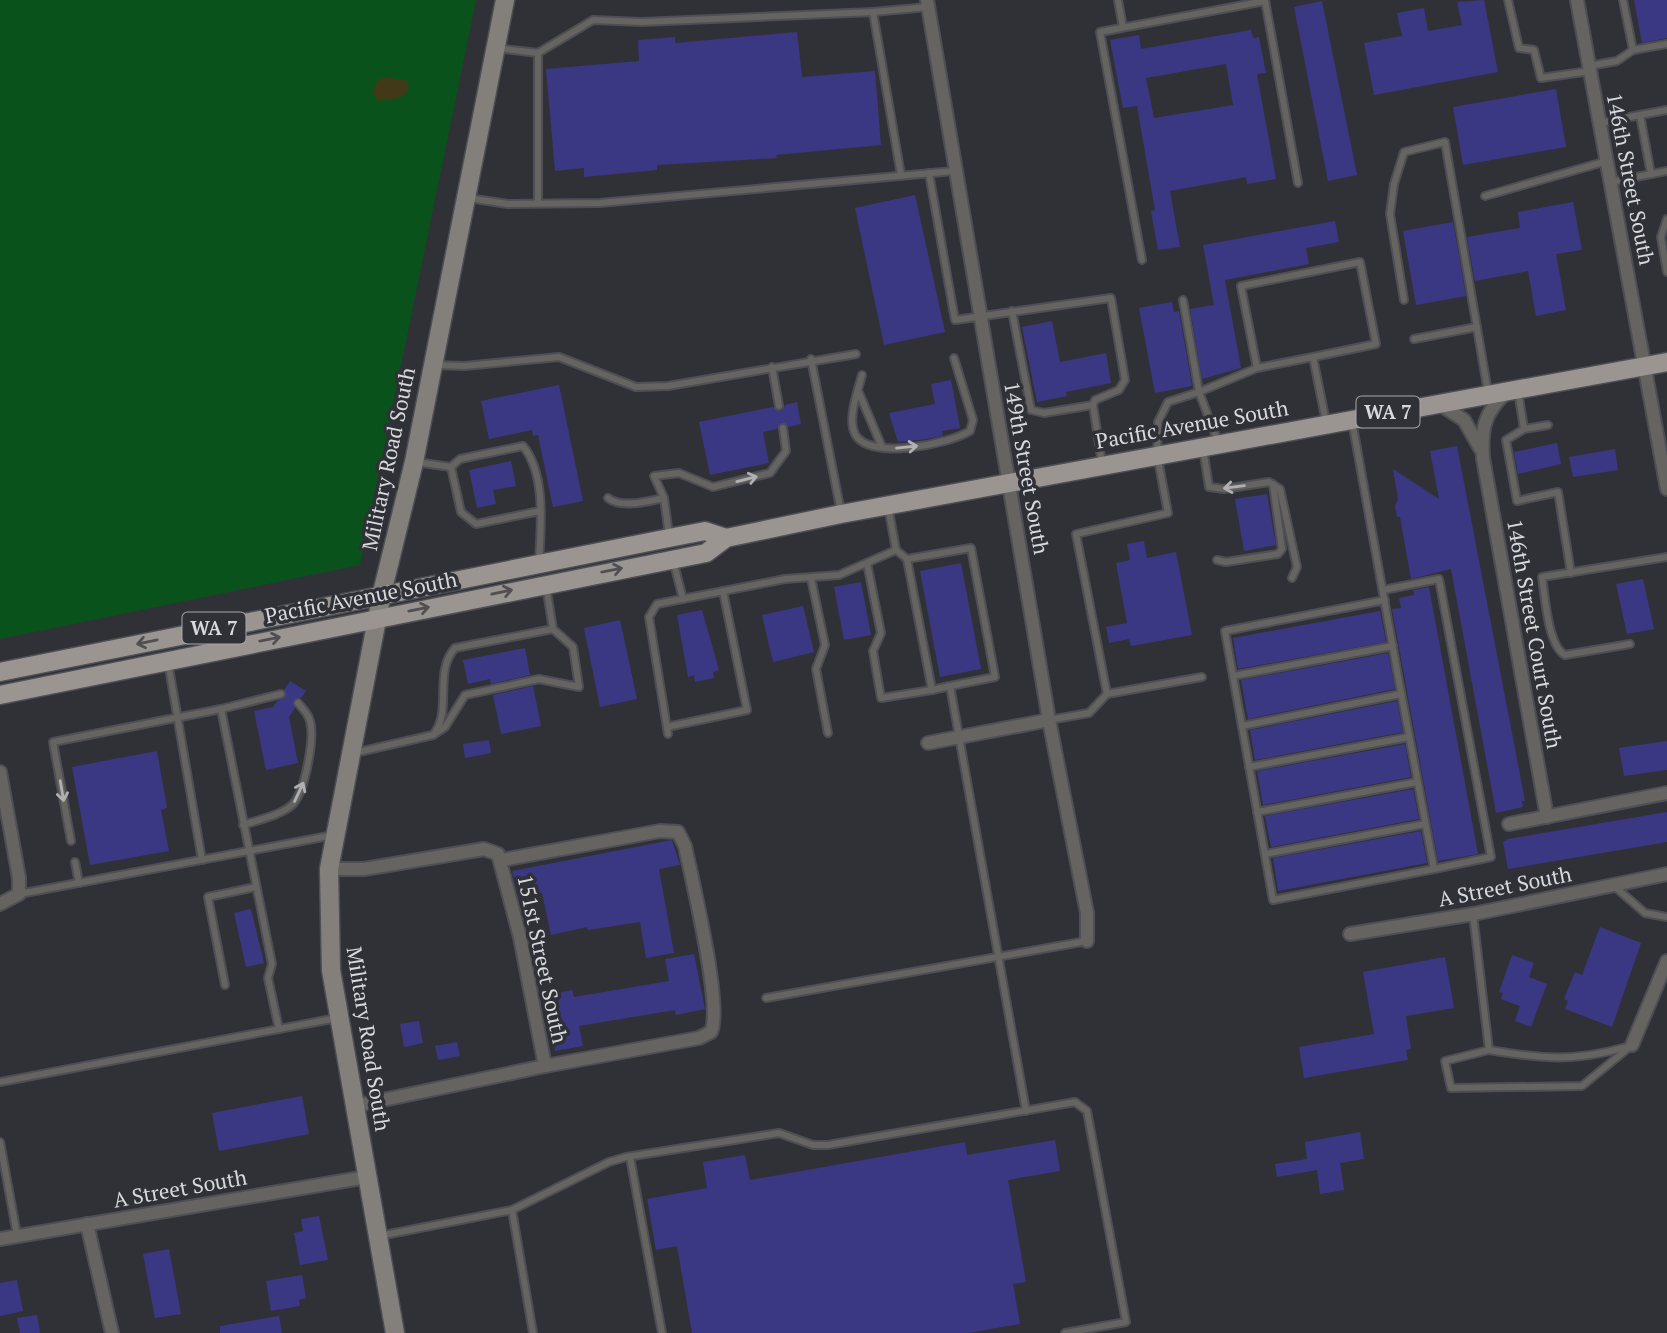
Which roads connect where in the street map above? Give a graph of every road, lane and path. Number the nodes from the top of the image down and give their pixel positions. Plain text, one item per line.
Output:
1 (505, 0) edge
2 (1118, 0) edge
3 (1508, 0) edge
4 (1577, 0) edge
5 (1623, 0) edge
6 (1265, 1) edge
7 (927, 4) edge
8 (873, 12) junction
9 (1123, 27) junction
10 (1667, 44) edge
11 (496, 48) junction
12 (1633, 50) junction
13 (538, 53) junction
14 (1590, 69) junction
15 (1667, 110) edge
16 (1640, 115) junction
17 (1600, 122) junction
18 (1607, 161) junction
19 (954, 171) junction
20 (1667, 172) edge
21 (929, 173) junction
22 (1651, 174) junction
23 (901, 175) junction
24 (1611, 182) junction
25 (1298, 183) dead end
26 (1485, 196) dead end
27 (466, 198) junction
28 (538, 202) junction
29 (1667, 219) edge
30 (1142, 260) dead end
31 (1667, 272) edge
32 (1183, 300) dead end
33 (1404, 300) dead end
34 (1012, 312) junction
35 (980, 315) junction
36 (1477, 327) junction
37 (1413, 339) dead end
38 (856, 354) dead end
39 (1313, 357) junction
40 (954, 358) dead end
41 (811, 359) junction
42 (1667, 362) edge
43 (433, 365) junction
44 (1645, 366) junction
45 (772, 367) junction
46 (1258, 368) junction
47 (862, 375) dead end
48 (1513, 390) junction
49 (858, 391) junction
50 (1199, 393) junction
51 (1489, 394) junction
52 (1438, 403) junction
53 (1093, 405) junction
54 (779, 406) dead end
55 (1352, 419) junction
56 (1326, 424) junction
57 (1548, 425) dead end
58 (783, 428) dead end
59 (1524, 429) junction
60 (1210, 444) junction
61 (883, 447) junction
62 (1157, 454) junction
63 (1483, 458) junction
64 (1664, 459) edge
65 (414, 462) junction
66 (1102, 464) junction
67 (451, 467) junction
68 (1009, 481) junction
69 (1273, 483) junction
70 (1667, 489) edge
71 (608, 498) dead end
72 (664, 498) junction
73 (888, 505) junction
74 (540, 511) junction
75 (841, 514) junction
76 (669, 538) junction
77 (726, 538) junction
78 (896, 550) junction
79 (1667, 557) edge
80 (673, 558) junction
81 (907, 559) junction
82 (1217, 559) dead end
83 (539, 563) junction
84 (867, 563) junction
85 (1572, 573) junction
86 (811, 578) junction
87 (1292, 579) dead end
88 (545, 584) junction
89 (1382, 590) junction
90 (723, 591) junction
91 (382, 593) junction
92 (683, 599) junction
93 (1385, 600) junction
94 (378, 617) junction
95 (553, 629) junction
96 (1630, 644) dead end
97 (1393, 646) junction
98 (168, 659) junction
99 (0, 672) edge
100 (1233, 676) junction
101 (1202, 677) dead end
102 (950, 686) junction
103 (932, 690) junction
104 (281, 694) dead end
105 (1107, 694) junction
106 (1402, 694) junction
107 (0, 695) edge
108 (298, 703) dead end
109 (221, 709) junction
110 (177, 718) junction
111 (1049, 720) junction
112 (1242, 726) junction
113 (828, 733) dead end
114 (433, 735) junction
115 (959, 737) junction
116 (1409, 737) junction
117 (928, 743) dead end
118 (352, 754) junction
119 (1249, 768) junction
120 (0, 772) edge
121 (1418, 782) junction
122 (2, 793) edge
123 (1667, 793) edge
124 (1257, 812) junction
125 (1546, 817) junction
126 (1425, 824) junction
127 (1509, 824) dead end
128 (243, 825) junction
129 (335, 835) junction
130 (71, 841) dead end
131 (248, 851) junction
132 (1265, 854) junction
133 (202, 860) junction
134 (502, 860) junction
135 (75, 862) dead end
136 (329, 869) junction
137 (1434, 869) junction
138 (1667, 874) edge
139 (79, 883) junction
140 (1614, 886) junction
141 (256, 887) junction
142 (19, 894) junction
143 (0, 904) edge
144 (1473, 914) junction
145 (1667, 917) edge
146 (1349, 934) dead end
147 (1087, 941) joint
148 (998, 957) junction
149 (1667, 961) edge
150 (225, 985) dead end
151 (766, 998) dead end
152 (339, 1017) junction
153 (279, 1029) junction
154 (1632, 1045) junction
155 (1489, 1050) junction
156 (545, 1066) junction
157 (0, 1082) edge
158 (354, 1106) junction
159 (1026, 1111) junction
160 (0, 1142) edge
161 (630, 1157) junction
162 (367, 1177) junction
163 (512, 1210) junction
164 (87, 1224) junction
165 (17, 1236) junction
166 (377, 1236) junction
167 (0, 1239) edge
168 (112, 1333) edge
169 (394, 1333) edge
170 (533, 1333) edge
171 (662, 1333) edge
172 (1065, 1333) edge

1 - 11 main road, Military Road South
2 - 9 lane
3 - 14 lane
4 - 14 street, 146th Street South
5 - 12 lane
6 - 9 lane
6 - 25 lane
7 - 8 lane
7 - 19 street, 149th Street South
8 - 13 lane
8 - 23 lane
9 - 30 lane
10 - 12 lane
11 - 13 lane
11 - 27 main road, Military Road South
12 - 14 lane
13 - 28 lane
14 - 17 street, 146th Street South
15 - 16 lane
16 - 17 lane
16 - 22 lane
17 - 18 street, 146th Street South
18 - 24 street, 146th Street South
18 - 26 lane
19 - 21 lane
19 - 35 street, 149th Street South
20 - 22 lane
21 - 23 lane
21 - 35 lane
22 - 24 lane
23 - 28 lane
24 - 44 street, 146th Street South
27 - 28 lane
27 - 43 main road, Military Road South
29 - 31 lane
32 - 50 lane
33 - 36 lane
34 - 35 lane
34 - 53 lane
34 - 53 lane
35 - 68 street, 149th Street South
36 - 37 lane
36 - 51 lane
38 - 41 lane
39 - 46 lane
39 - 46 lane
39 - 56 lane
61 -> 40 lane
41 - 45 lane
41 - 75 lane
42 - 44 main road, Pacific Avenue South / WA 7
43 - 45 lane
43 - 65 main road, Military Road South
44 - 48 main road, Pacific Avenue South / WA 7
44 - 64 street, 146th Street South
45 - 54 lane
46 - 50 lane
47 - 49 lane
48 - 51 main road, Pacific Avenue South / WA 7
48 - 59 lane
48 - 63 street, 146th Street Court South
49 - 61 lane
49 - 61 lane
50 - 60 lane
50 - 62 lane
51 - 52 main road, Pacific Avenue South / WA 7
52 - 55 main road, Pacific Avenue South / WA 7
52 - 63 street, 146th Street Court South
53 - 66 lane
55 - 56 main road, Pacific Avenue South / WA 7
55 - 89 lane
56 - 60 main road, Pacific Avenue South / WA 7
57 - 59 lane
72 -> 58 lane
59 - 85 lane
60 - 62 main road, Pacific Avenue South / WA 7
69 -> 60 lane
62 - 66 main road, Pacific Avenue South / WA 7
62 - 105 lane
63 - 125 street, 146th Street Court South
64 - 70 street, 146th Street South
65 - 67 lane
65 - 91 main road, Military Road South
66 - 68 main road, Pacific Avenue South / WA 7
67 - 74 lane
67 - 74 lane
68 - 73 main road, Pacific Avenue South / WA 7
68 - 111 street, 149th Street South
69 - 82 lane
69 - 87 lane
71 - 72 lane
72 - 76 lane
73 - 75 main road, Pacific Avenue South / WA 7
73 - 78 lane
74 - 83 lane
75 - 77 main road, Pacific Avenue South / WA 7
76 - 77 main road, Pacific Avenue South / WA 7
76 - 83 main road, Pacific Avenue South / WA 7
77 - 80 main road, Pacific Avenue South / WA 7
78 - 81 lane
78 - 84 lane
79 - 85 lane
88 -> 80 main road, Pacific Avenue South / WA 7
80 - 92 lane
81 - 102 lane
81 - 103 lane
83 - 91 main road, Pacific Avenue South / WA 7
84 - 86 lane
84 - 103 lane
85 - 96 lane
86 - 90 lane
86 - 113 lane
94 -> 88 main road, Pacific Avenue South / WA 7
88 - 95 lane
89 - 93 lane
89 - 137 lane
90 - 92 lane
90 - 92 lane
91 - 94 main road, Military Road South
91 -> 99 main road, Pacific Avenue South / WA 7
93 - 97 lane
93 - 100 lane
98 -> 94 main road, Pacific Avenue South / WA 7
94 - 118 main road, Military Road South
95 - 114 lane
95 - 114 lane
97 - 100 lane
97 - 106 lane
98 - 107 main road, Pacific Avenue South / WA 7
98 - 110 lane
100 - 112 lane
101 - 105 lane
102 - 103 lane
102 - 115 lane
104 - 109 lane
105 - 111 lane
106 - 112 lane
106 - 116 lane
128 -> 108 lane
109 - 110 lane
109 - 128 lane
110 -> 130 lane
110 - 133 lane
111 - 115 street
111 - 147 street, 149th Street South
112 - 119 lane
114 - 118 lane
115 - 117 street
115 - 148 lane
116 - 119 lane
116 - 121 lane
118 - 129 main road, Military Road South
119 - 124 lane
120 - 122 street
121 - 124 lane
121 - 126 lane
122 - 142 street
123 - 125 street
124 - 132 lane
125 - 127 street
126 - 132 lane
126 - 137 lane
128 - 131 lane
129 - 131 lane
129 - 136 main road, Military Road South
131 - 133 lane
131 - 141 lane
132 - 137 lane
133 - 139 lane
134 - 136 street
134 - 156 street, 151st Street South
134 - 156 street
135 - 139 lane
136 - 152 main road, Military Road South
138 - 140 street, A Street South
139 - 142 lane
140 - 144 street, A Street South
140 - 145 lane
141 - 150 lane
141 - 153 lane
142 - 143 street
144 - 146 street, A Street South
144 - 155 lane
147 - 148 lane
148 - 151 lane
148 - 159 lane
149 - 154 street
152 - 153 lane
152 - 158 main road, Military Road South
153 - 157 lane
154 - 155 lane
154 - 155 lane
156 - 158 street
158 - 162 main road, Military Road South
159 - 161 lane
159 - 172 lane
160 - 165 lane
161 - 163 lane
161 - 171 lane
162 - 164 street, A Street South
162 - 166 main road, Military Road South
163 - 166 lane
163 - 170 lane
164 - 165 street, A Street South
164 - 168 street
165 - 167 street, A Street South
166 - 169 main road, Military Road South

